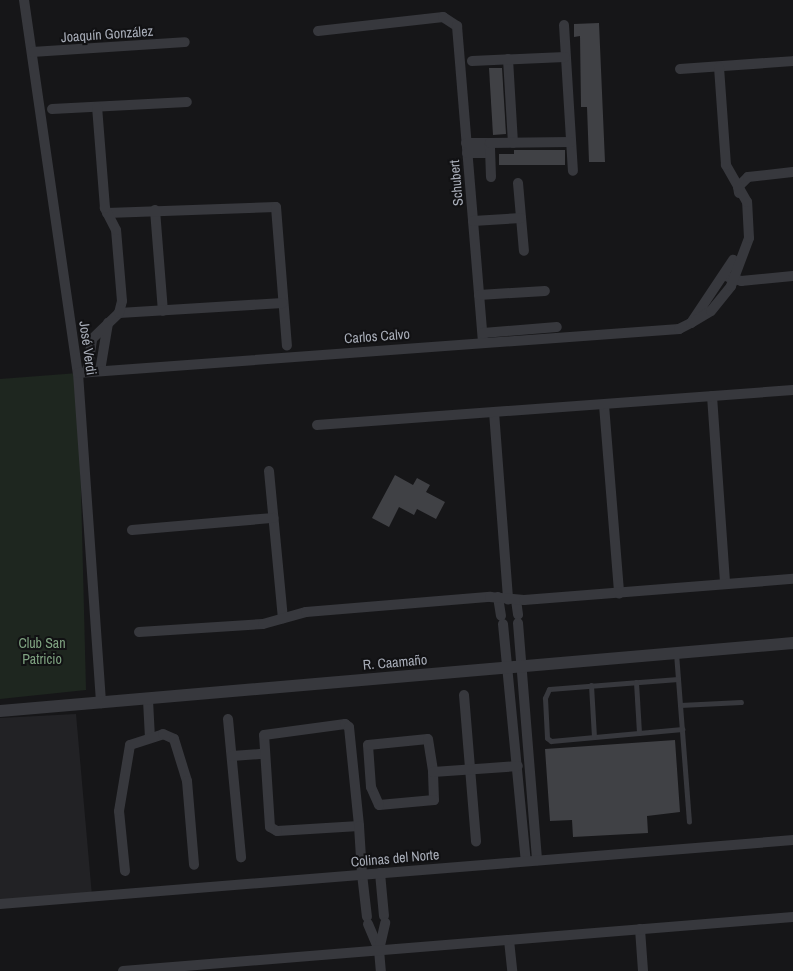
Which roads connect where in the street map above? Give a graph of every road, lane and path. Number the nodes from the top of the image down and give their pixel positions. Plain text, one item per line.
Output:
1 (24, 0) edge
2 (564, 25) dead end
3 (318, 31) dead end
4 (184, 42) dead end
5 (32, 52) junction
6 (565, 56) junction
7 (508, 59) junction
8 (472, 61) dead end
9 (793, 61) edge
10 (719, 67) junction
11 (680, 69) dead end
12 (187, 102) dead end
13 (97, 107) junction
14 (52, 109) dead end
15 (513, 142) junction
16 (571, 142) junction
17 (466, 148) junction
18 (490, 148) junction
19 (573, 171) dead end
20 (793, 172) edge
21 (491, 177) dead end
22 (518, 183) dead end
23 (738, 187) junction
24 (155, 210) junction
25 (107, 213) junction
26 (521, 218) junction
27 (473, 221) junction
28 (524, 251) dead end
29 (793, 276) edge
30 (730, 278) junction
31 (545, 291) dead end
32 (479, 296) junction
33 (283, 303) junction
34 (163, 311) junction
35 (119, 313) junction
36 (108, 323) junction
37 (557, 328) dead end
38 (483, 338) junction
39 (287, 346) dead end
40 (100, 371) junction
41 (83, 372) junction
42 (793, 390) edge
43 (712, 396) junction
44 (604, 405) junction
45 (494, 412) junction
46 (317, 426) dead end
47 (269, 471) dead end
48 (273, 518) junction
49 (132, 530) dead end
50 (793, 579) edge
51 (725, 584) junction
52 (619, 593) junction
53 (507, 599) junction
54 (283, 618) junction
55 (139, 632) dead end
56 (793, 643) edge
57 (676, 653) junction
58 (514, 666) junction
59 (678, 679) junction
60 (636, 682) junction
61 (591, 685) junction
62 (464, 695) dead end
63 (148, 700) junction
64 (741, 702) dead end
65 (101, 703) junction
66 (680, 705) junction
67 (0, 711) edge
68 (228, 719) dead end
69 (682, 729) junction
70 (639, 733) junction
71 (150, 736) junction
72 (594, 737) junction
73 (263, 754) junction
74 (232, 756) junction
75 (518, 766) junction
76 (469, 769) junction
77 (433, 772) junction
78 (689, 820) dead end
79 (359, 826) junction
80 (793, 840) edge
81 (476, 842) dead end
82 (240, 857) dead end
83 (531, 860) junction
84 (194, 865) dead end
85 (125, 871) dead end
86 (380, 873) junction
87 (362, 874) junction
88 (0, 904) edge
89 (793, 917) edge
90 (640, 929) junction
91 (509, 940) junction
92 (379, 950) junction
93 (248, 966) edge
94 (123, 971) edge
95 (381, 971) edge
96 (512, 971) edge
97 (643, 971) edge

1 - 5 street, José Verdi
2 - 6 street
3 - 17 street, Schubert
4 - 5 street, Joaquín González
5 - 41 street, José Verdi
6 - 7 street
6 - 16 street
7 - 8 street
7 - 15 street
9 - 10 street
10 - 11 street
10 - 23 street
12 - 13 street
13 - 14 street
13 - 25 street
15 - 16 street
15 - 18 street
16 - 19 street
17 - 18 street
17 - 27 street, Schubert
18 - 21 street
20 - 23 street
22 - 26 street
23 - 30 street
24 - 25 street
24 - 33 street
24 - 34 street
25 - 35 street
26 - 27 street
26 - 28 street
27 - 32 street, Schubert
29 - 30 street
30 - 38 street, Carlos Calvo
31 - 32 street
32 - 38 street, Schubert
33 - 34 street
33 - 39 street
34 - 35 street
35 - 36 street
36 - 40 street
36 - 41 street
37 - 38 street
38 - 40 street, Carlos Calvo
40 - 41 street, Carlos Calvo
41 - 65 street, José Verdi
42 - 43 street
43 - 44 street
43 - 51 street
44 - 45 street
44 - 52 street
45 - 46 street
45 - 53 street
47 - 48 street
48 - 49 street
48 - 54 street
50 - 51 street
51 - 52 street
52 - 53 street
53 - 54 street
53 - 58 street
53 - 58 street
54 - 55 street
56 - 57 street, R. Caamaño
57 - 58 street, R. Caamaño
57 - 59 lane
58 - 63 street, R. Caamaño
58 - 75 street
58 - 83 street
59 - 60 lane
59 - 66 lane
60 - 61 lane
60 - 70 lane
61 - 72 lane
61 - 72 lane
62 - 76 street
63 - 65 street, R. Caamaño
63 - 71 street
64 - 66 lane
65 - 67 street, R. Caamaño
66 - 69 lane
68 - 74 street
69 - 70 lane
69 - 78 lane
70 - 72 lane
71 - 84 street
71 - 85 street
73 - 74 street
73 - 79 street
73 - 79 street
74 - 82 street
75 - 76 street
75 - 83 street
76 - 77 street
76 - 81 street
77 - 77 street
79 - 87 street
80 - 83 street, Colinas del Norte
83 - 86 street, Colinas del Norte
86 - 87 street, Colinas del Norte
86 - 92 street
87 - 88 street, Colinas del Norte
87 - 92 street
89 - 90 street
90 - 91 street
90 - 97 street
91 - 92 street
91 - 96 street
92 - 93 street
92 - 95 street
93 - 94 street

